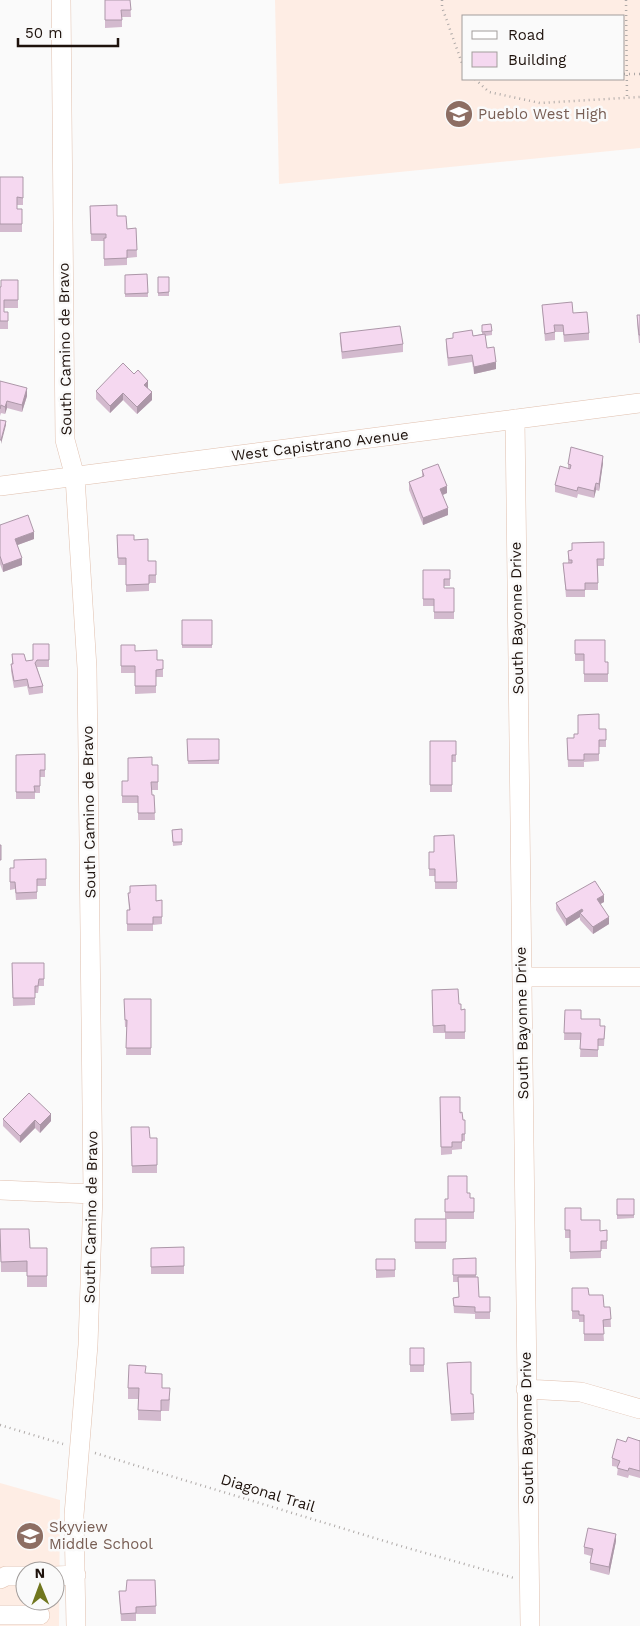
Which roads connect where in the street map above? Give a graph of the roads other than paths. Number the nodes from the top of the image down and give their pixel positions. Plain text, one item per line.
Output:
1 (61, 0) edge
2 (640, 402) edge
3 (514, 419) junction
4 (75, 477) junction
5 (0, 486) edge
6 (522, 977) junction
7 (640, 977) edge
8 (0, 1190) edge
9 (93, 1194) junction
10 (526, 1389) junction
11 (640, 1409) edge
12 (15, 1576) edge
13 (65, 1576) edge
14 (76, 1576) junction
15 (0, 1579) edge
16 (0, 1615) edge
17 (40, 1615) dead end
18 (76, 1626) edge
19 (530, 1626) edge

1 - 4 street, South Camino de Bravo
2 - 3 street, West Capistrano Avenue
3 - 4 street, West Capistrano Avenue
3 - 6 street, South Bayonne Drive
4 - 5 street, West Capistrano Avenue
4 - 9 street, South Camino de Bravo
6 - 7 street
6 - 10 street, South Bayonne Drive
8 - 9 street
9 - 14 street, South Camino de Bravo
10 - 11 street
10 - 19 street, South Bayonne Drive
12 - 15 street
13 - 14 street
14 - 18 street, South Camino de Bravo
16 - 17 street

